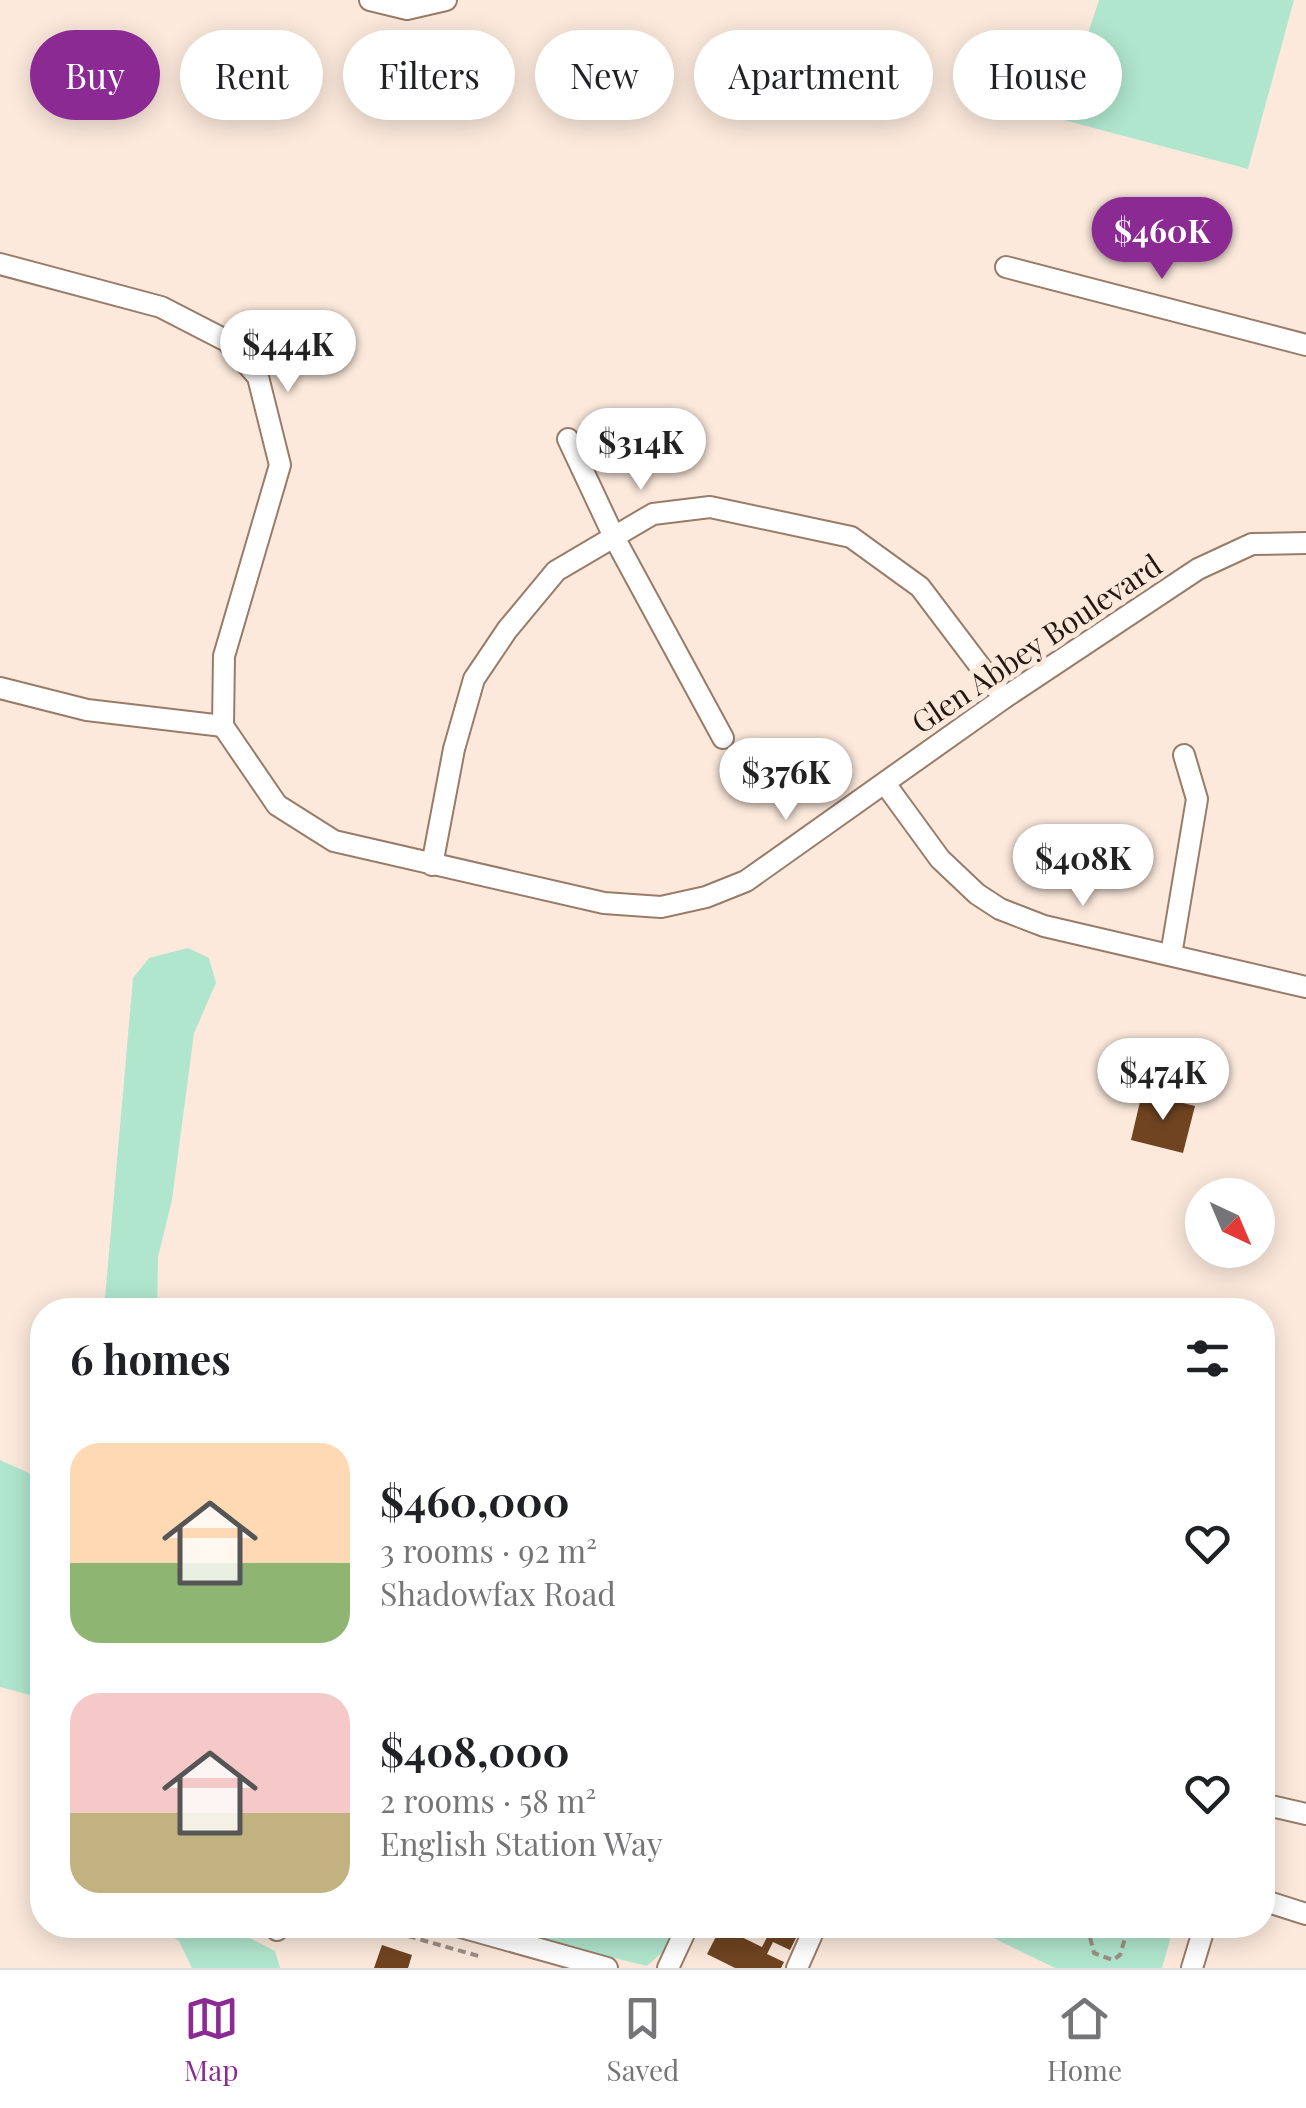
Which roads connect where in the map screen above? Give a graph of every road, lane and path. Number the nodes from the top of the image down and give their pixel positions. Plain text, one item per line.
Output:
1 (370, 0) edge
2 (446, 0) edge
3 (0, 264) edge
4 (1006, 267) dead end
5 (1306, 345) edge
6 (568, 439) dead end
7 (615, 539) junction
8 (1306, 543) edge
9 (0, 688) edge
10 (1004, 698) junction
11 (223, 726) junction
12 (723, 738) dead end
13 (1184, 754) dead end
14 (886, 785) junction
15 (432, 865) junction
16 (1171, 955) junction
17 (1306, 987) edge
18 (1275, 1807) edge
19 (1306, 1814) edge
20 (1275, 1904) edge
21 (1306, 1914) edge
22 (415, 1938) edge
23 (500, 1938) edge
24 (681, 1938) edge
25 (810, 1938) edge
26 (1090, 1938) edge
27 (1125, 1938) edge
28 (1201, 1938) edge
29 (482, 1957) dead end
30 (606, 1968) edge
31 (664, 1968) edge
32 (797, 1968) edge
33 (1192, 1968) edge

1 - 2 street
3 - 11 street
4 - 5 street
6 - 7 street
7 - 10 street
7 - 12 street
7 - 15 street
8 - 10 street, Glen Abbey Boulevard
9 - 11 street
10 - 14 street, Glen Abbey Boulevard
11 - 15 street, Glen Abbey Boulevard
13 - 16 street
14 - 15 street, Glen Abbey Boulevard
14 - 16 street
16 - 17 street
18 - 19 street
20 - 21 street
22 - 29 path
23 - 30 street
24 - 31 street
25 - 32 street
26 - 27 path
28 - 33 street

